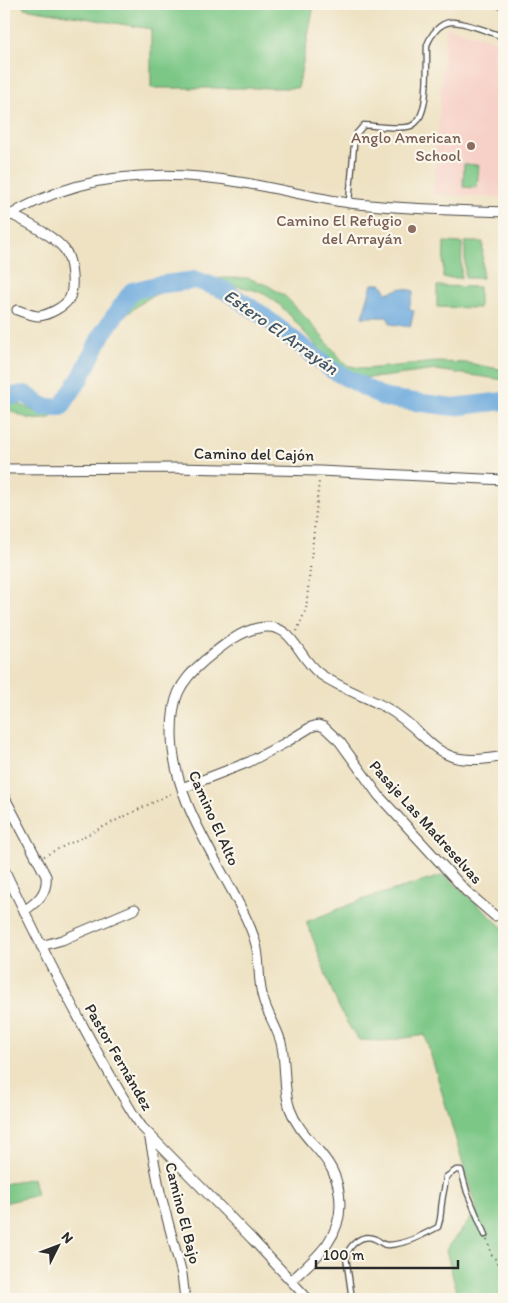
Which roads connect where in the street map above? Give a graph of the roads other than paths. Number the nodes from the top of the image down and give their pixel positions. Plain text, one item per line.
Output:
1 (497, 4) edge
2 (504, 8) edge
3 (504, 37) edge
4 (349, 203) junction
5 (504, 212) edge
6 (7, 216) edge
7 (17, 310) dead end
8 (4, 469) edge
9 (504, 480) edge
10 (504, 756) edge
11 (182, 788) junction
12 (4, 796) edge
13 (4, 869) edge
14 (135, 909) dead end
15 (24, 911) junction
16 (495, 916) road end
17 (41, 946) junction
18 (149, 1133) junction
19 (485, 1234) road end
20 (291, 1281) junction
21 (185, 1299) edge
22 (308, 1299) edge
23 (352, 1299) edge

1 - 2 lane
3 - 4 lane
4 - 5 street
4 - 6 street
6 - 7 street
8 - 9 street, Camino del Cajón
10 - 11 street, Camino El Alto
11 - 16 street, Pasaje Las Madreselvas
11 - 20 street, Camino El Alto
12 - 15 street
13 - 15 street, Pastor Fernández
14 - 17 street
15 - 17 street, Pastor Fernández
17 - 18 street, Pastor Fernández
18 - 20 street, Pastor Fernández
18 - 21 street, Camino El Bajo
19 - 23 lane
20 - 22 street, Pastor Fernández

